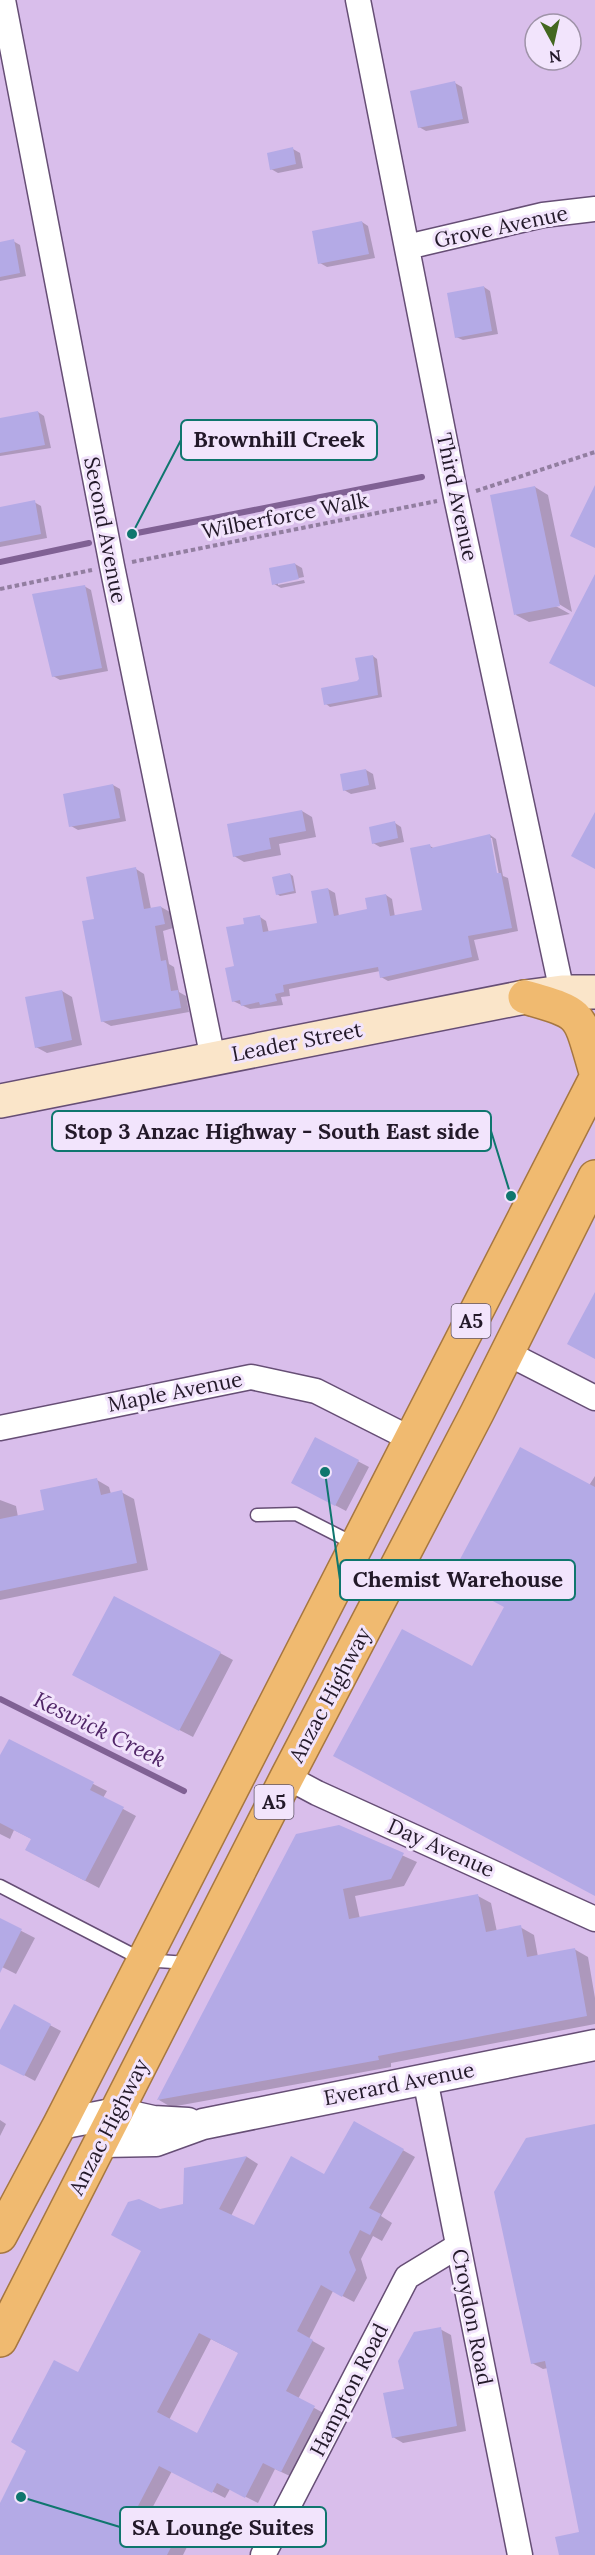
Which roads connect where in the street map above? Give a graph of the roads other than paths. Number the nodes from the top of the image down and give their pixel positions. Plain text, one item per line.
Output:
1 (358, 0) edge
2 (4, 1) edge
3 (595, 209) edge
4 (407, 247) junction
5 (562, 992) junction
6 (595, 992) edge
7 (525, 997) junction
8 (213, 1059) junction
9 (595, 1069) edge
10 (595, 1080) edge
11 (0, 1101) edge
12 (595, 1178) edge
13 (531, 1203) junction
14 (572, 1223) junction
15 (507, 1353) junction
16 (595, 1398) edge
17 (477, 1413) junction
18 (0, 1428) edge
19 (411, 1439) junction
20 (436, 1493) junction
21 (257, 1515) dead end
22 (356, 1545) junction
23 (302, 1650) junction
24 (342, 1672) junction
25 (287, 1776) junction
26 (0, 1886) edge
27 (595, 1919) edge
28 (142, 1960) junction
29 (193, 1963) junction
30 (595, 2045) edge
31 (425, 2079) junction
32 (117, 2113) junction
33 (60, 2124) junction
34 (202, 2124) junction
35 (102, 2142) junction
36 (5, 2215) edge
37 (458, 2246) junction
38 (0, 2340) edge
39 (263, 2555) edge
40 (520, 2555) edge

1 - 4 street, Third Avenue
2 - 8 street, Second Avenue
3 - 4 street, Grove Avenue
4 - 5 street, Third Avenue
5 - 6 main road, Leader Street
5 - 7 main road, Leader Street
7 - 8 main road, Leader Street
7 - 9 highway
8 - 11 main road, Leader Street
10 - 13 highway, A5
12 - 14 highway, Anzac Highway / A5
13 - 14 highway
13 - 19 highway, A5
14 - 15 highway, Anzac Highway / A5
15 - 16 street
15 - 17 highway, Anzac Highway / A5
17 - 19 highway
17 - 20 highway, Anzac Highway / A5
18 - 19 street, Maple Avenue
19 - 20 highway
19 - 22 highway, A5
20 - 24 highway, Anzac Highway / A5
21 - 22 lane
22 - 23 highway, A5
23 - 24 highway
23 - 28 highway, A5
24 - 25 highway, Anzac Highway / A5
25 - 27 street, Day Avenue
25 - 29 highway, Anzac Highway / A5
26 - 28 lane
28 - 29 lane
28 - 33 highway, A5
29 - 32 highway, Anzac Highway / A5
30 - 31 street, Everard Avenue
31 - 34 street, Everard Avenue
31 - 37 street, Croydon Road
32 - 33 street, Everard Avenue
32 - 34 street, Everard Avenue
32 - 35 highway, Anzac Highway / A5
33 - 36 highway, A5
34 - 35 street, Everard Avenue
35 - 38 highway, Anzac Highway / A5
37 - 39 street, Hampton Road
37 - 40 street, Croydon Road

